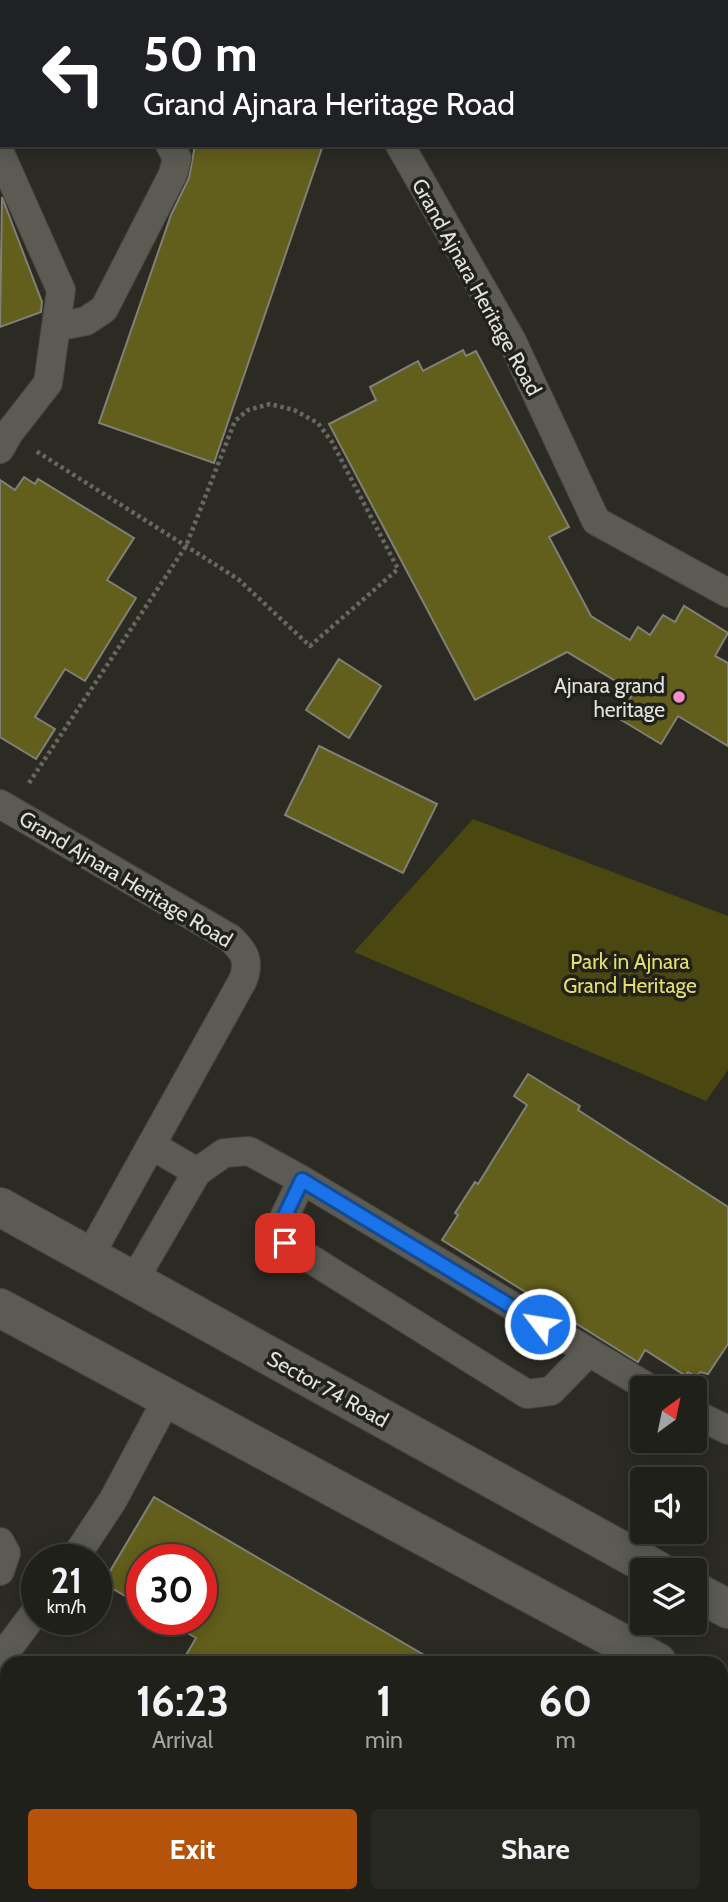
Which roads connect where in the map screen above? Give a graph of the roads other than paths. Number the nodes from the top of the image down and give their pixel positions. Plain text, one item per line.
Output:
1 (171, 147) edge
2 (401, 147) edge
3 (0, 153) edge
4 (56, 327) junction
5 (4, 441) edge
6 (728, 593) edge
7 (5, 807) edge
8 (151, 1145) junction
9 (197, 1172) junction
10 (302, 1180) junction
11 (0, 1207) edge
12 (89, 1257) junction
13 (133, 1282) junction
14 (0, 1308) edge
15 (588, 1353) junction
16 (630, 1377) edge
17 (167, 1399) junction
18 (707, 1420) edge
19 (728, 1430) edge
20 (0, 1542) edge
21 (85, 1544) edge
22 (634, 1558) edge
23 (0, 1571) edge
24 (707, 1598) edge
25 (728, 1609) edge
26 (21, 1631) edge
27 (2, 1656) edge
28 (646, 1656) edge

1 - 4 street
2 - 6 street, Grand Ajnara Heritage Road
3 - 4 street
4 - 5 street
7 - 8 street, Grand Ajnara Heritage Road
8 - 9 street
8 - 12 street, Grand Ajnara Heritage Road
9 - 10 street
9 - 13 street
10 - 15 street
10 - 15 street
11 - 12 street, Sector 74 Road
12 - 13 street, Sector 74 Road
13 - 22 street, Sector 74 Road
14 - 17 street
15 - 16 street
17 - 21 street
17 - 28 street
18 - 19 street
20 - 23 street
24 - 25 street
26 - 27 street

